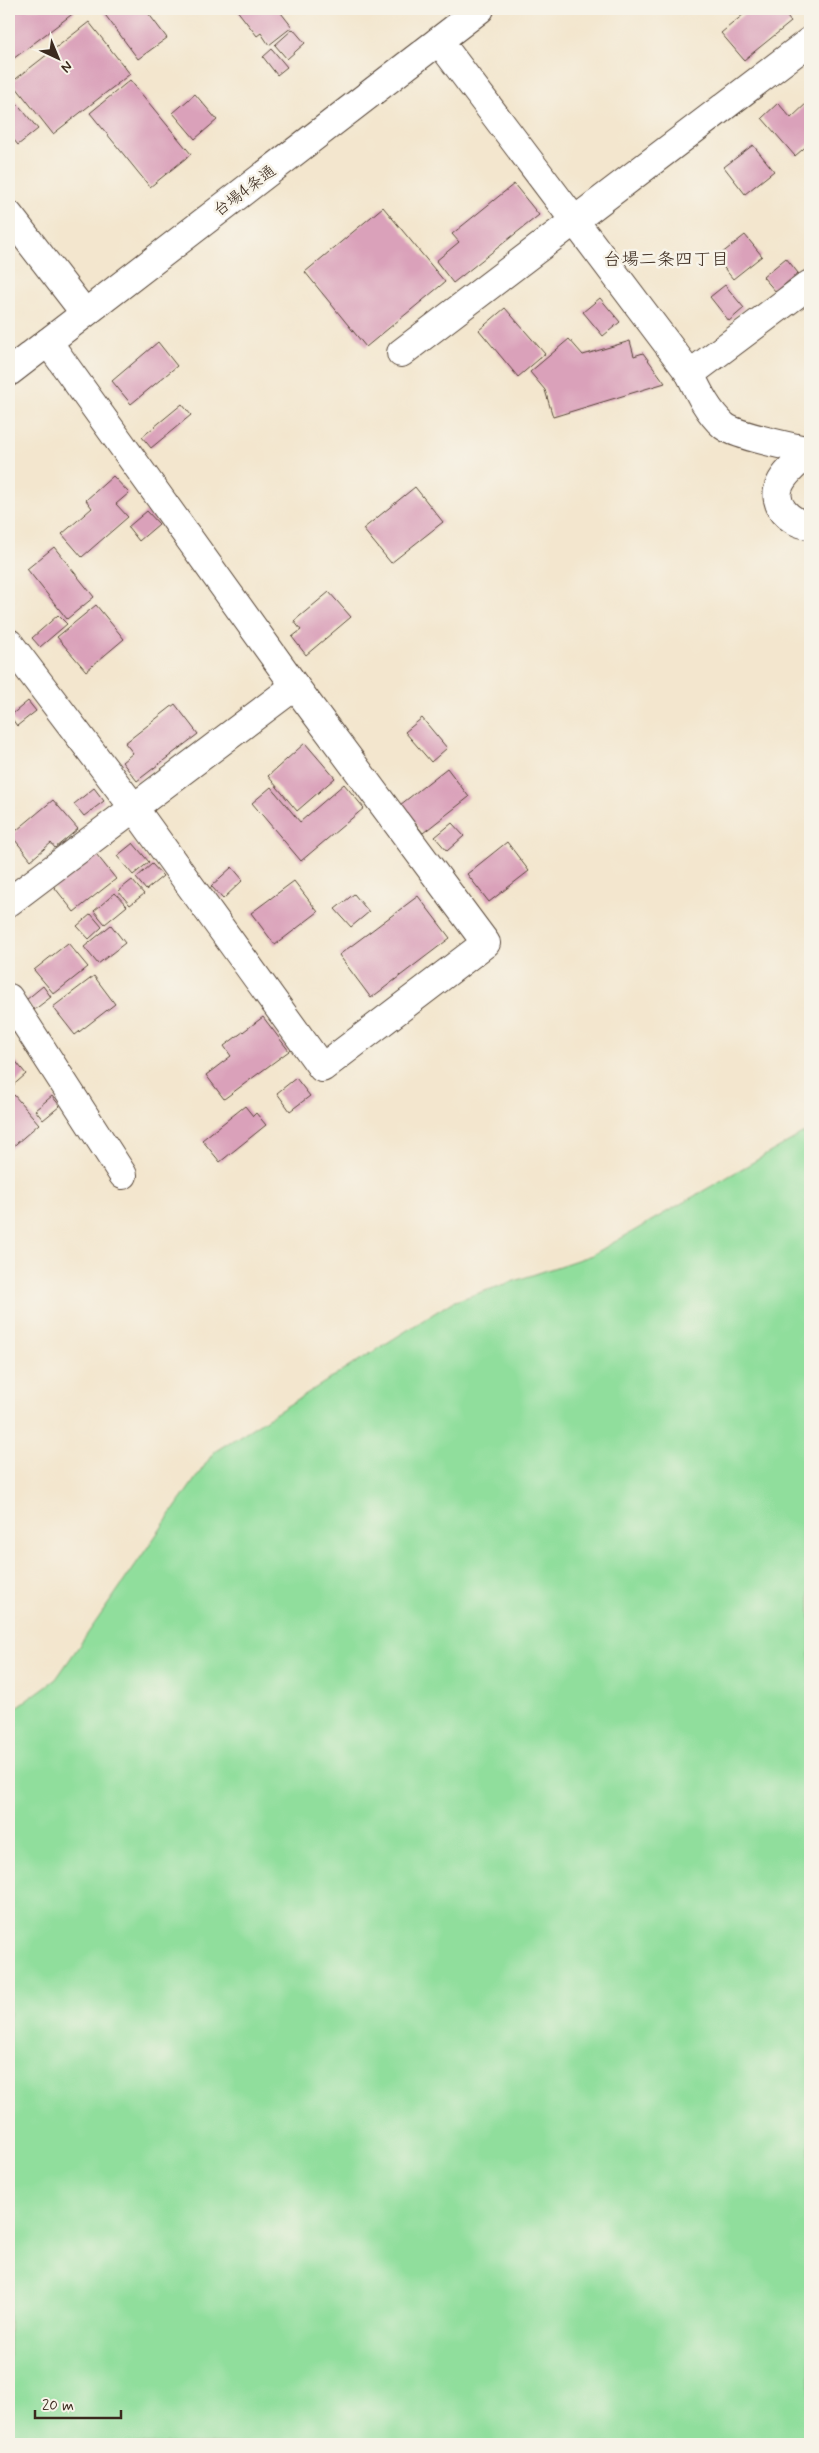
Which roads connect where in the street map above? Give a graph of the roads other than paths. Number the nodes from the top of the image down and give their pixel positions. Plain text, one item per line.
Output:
1 (480, 9) edge
2 (439, 40) junction
3 (810, 41) edge
4 (9, 215) edge
5 (577, 221) junction
6 (810, 284) edge
7 (84, 312) junction
8 (48, 342) junction
9 (401, 354) dead end
10 (9, 372) edge
11 (690, 374) junction
12 (810, 452) edge
13 (810, 525) edge
14 (9, 643) edge
15 (295, 686) junction
16 (134, 808) junction
17 (9, 902) edge
18 (9, 998) edge
19 (124, 1175) dead end

1 - 2 main road, 台場4条通
2 - 5 main road
2 - 7 main road, 台場4条通
3 - 5 main road
4 - 7 main road
5 - 9 main road
5 - 11 main road
6 - 11 main road
7 - 8 main road, 台場4条通
8 - 10 main road, 台場4条通
8 - 15 main road
11 - 12 main road
12 - 13 main road
14 - 16 main road
15 - 16 main road
15 - 16 main road
16 - 17 main road
18 - 19 main road

